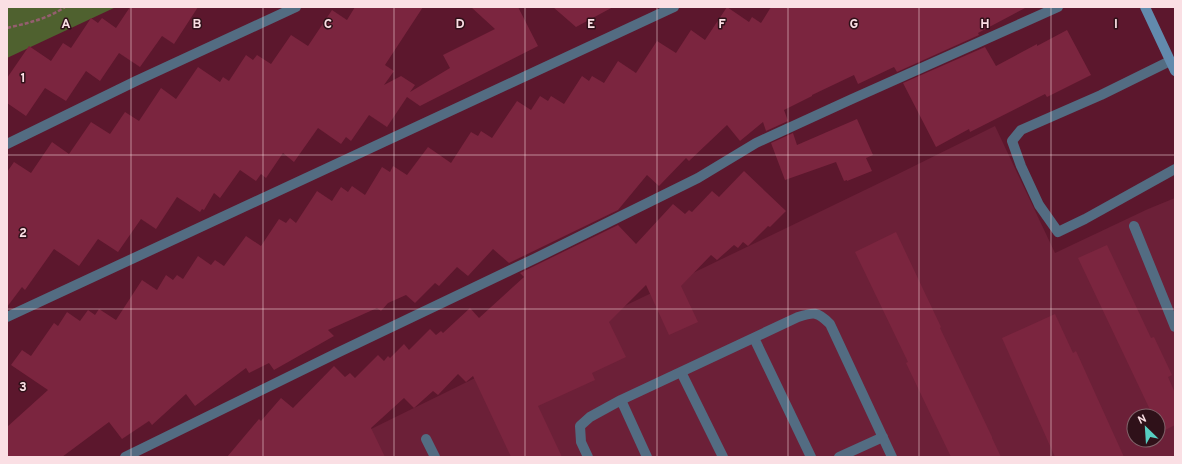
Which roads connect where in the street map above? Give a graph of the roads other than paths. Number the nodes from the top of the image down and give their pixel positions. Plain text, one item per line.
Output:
1 (296, 7) edge
2 (674, 7) edge
3 (1058, 7) edge
4 (1144, 7) edge
5 (1170, 61) junction
6 (1175, 71) edge
7 (7, 144) edge
8 (1175, 169) edge
9 (1134, 226) dead end
10 (7, 317) edge
11 (1175, 327) edge
12 (754, 338) junction
13 (681, 372) junction
14 (620, 400) junction
15 (883, 437) junction
16 (426, 439) dead end
17 (125, 457) edge
18 (435, 457) edge
19 (588, 457) edge
20 (647, 457) edge
21 (723, 457) edge
22 (811, 457) edge
23 (839, 457) edge
24 (892, 457) edge

1 - 7 street
2 - 10 street
3 - 17 street
4 - 5 main road
5 - 6 main road
5 - 8 street
9 - 11 street
12 - 13 street
12 - 15 street
12 - 22 street
13 - 14 street
13 - 21 street
14 - 19 street
14 - 20 street
15 - 23 street
15 - 24 street
16 - 18 street

